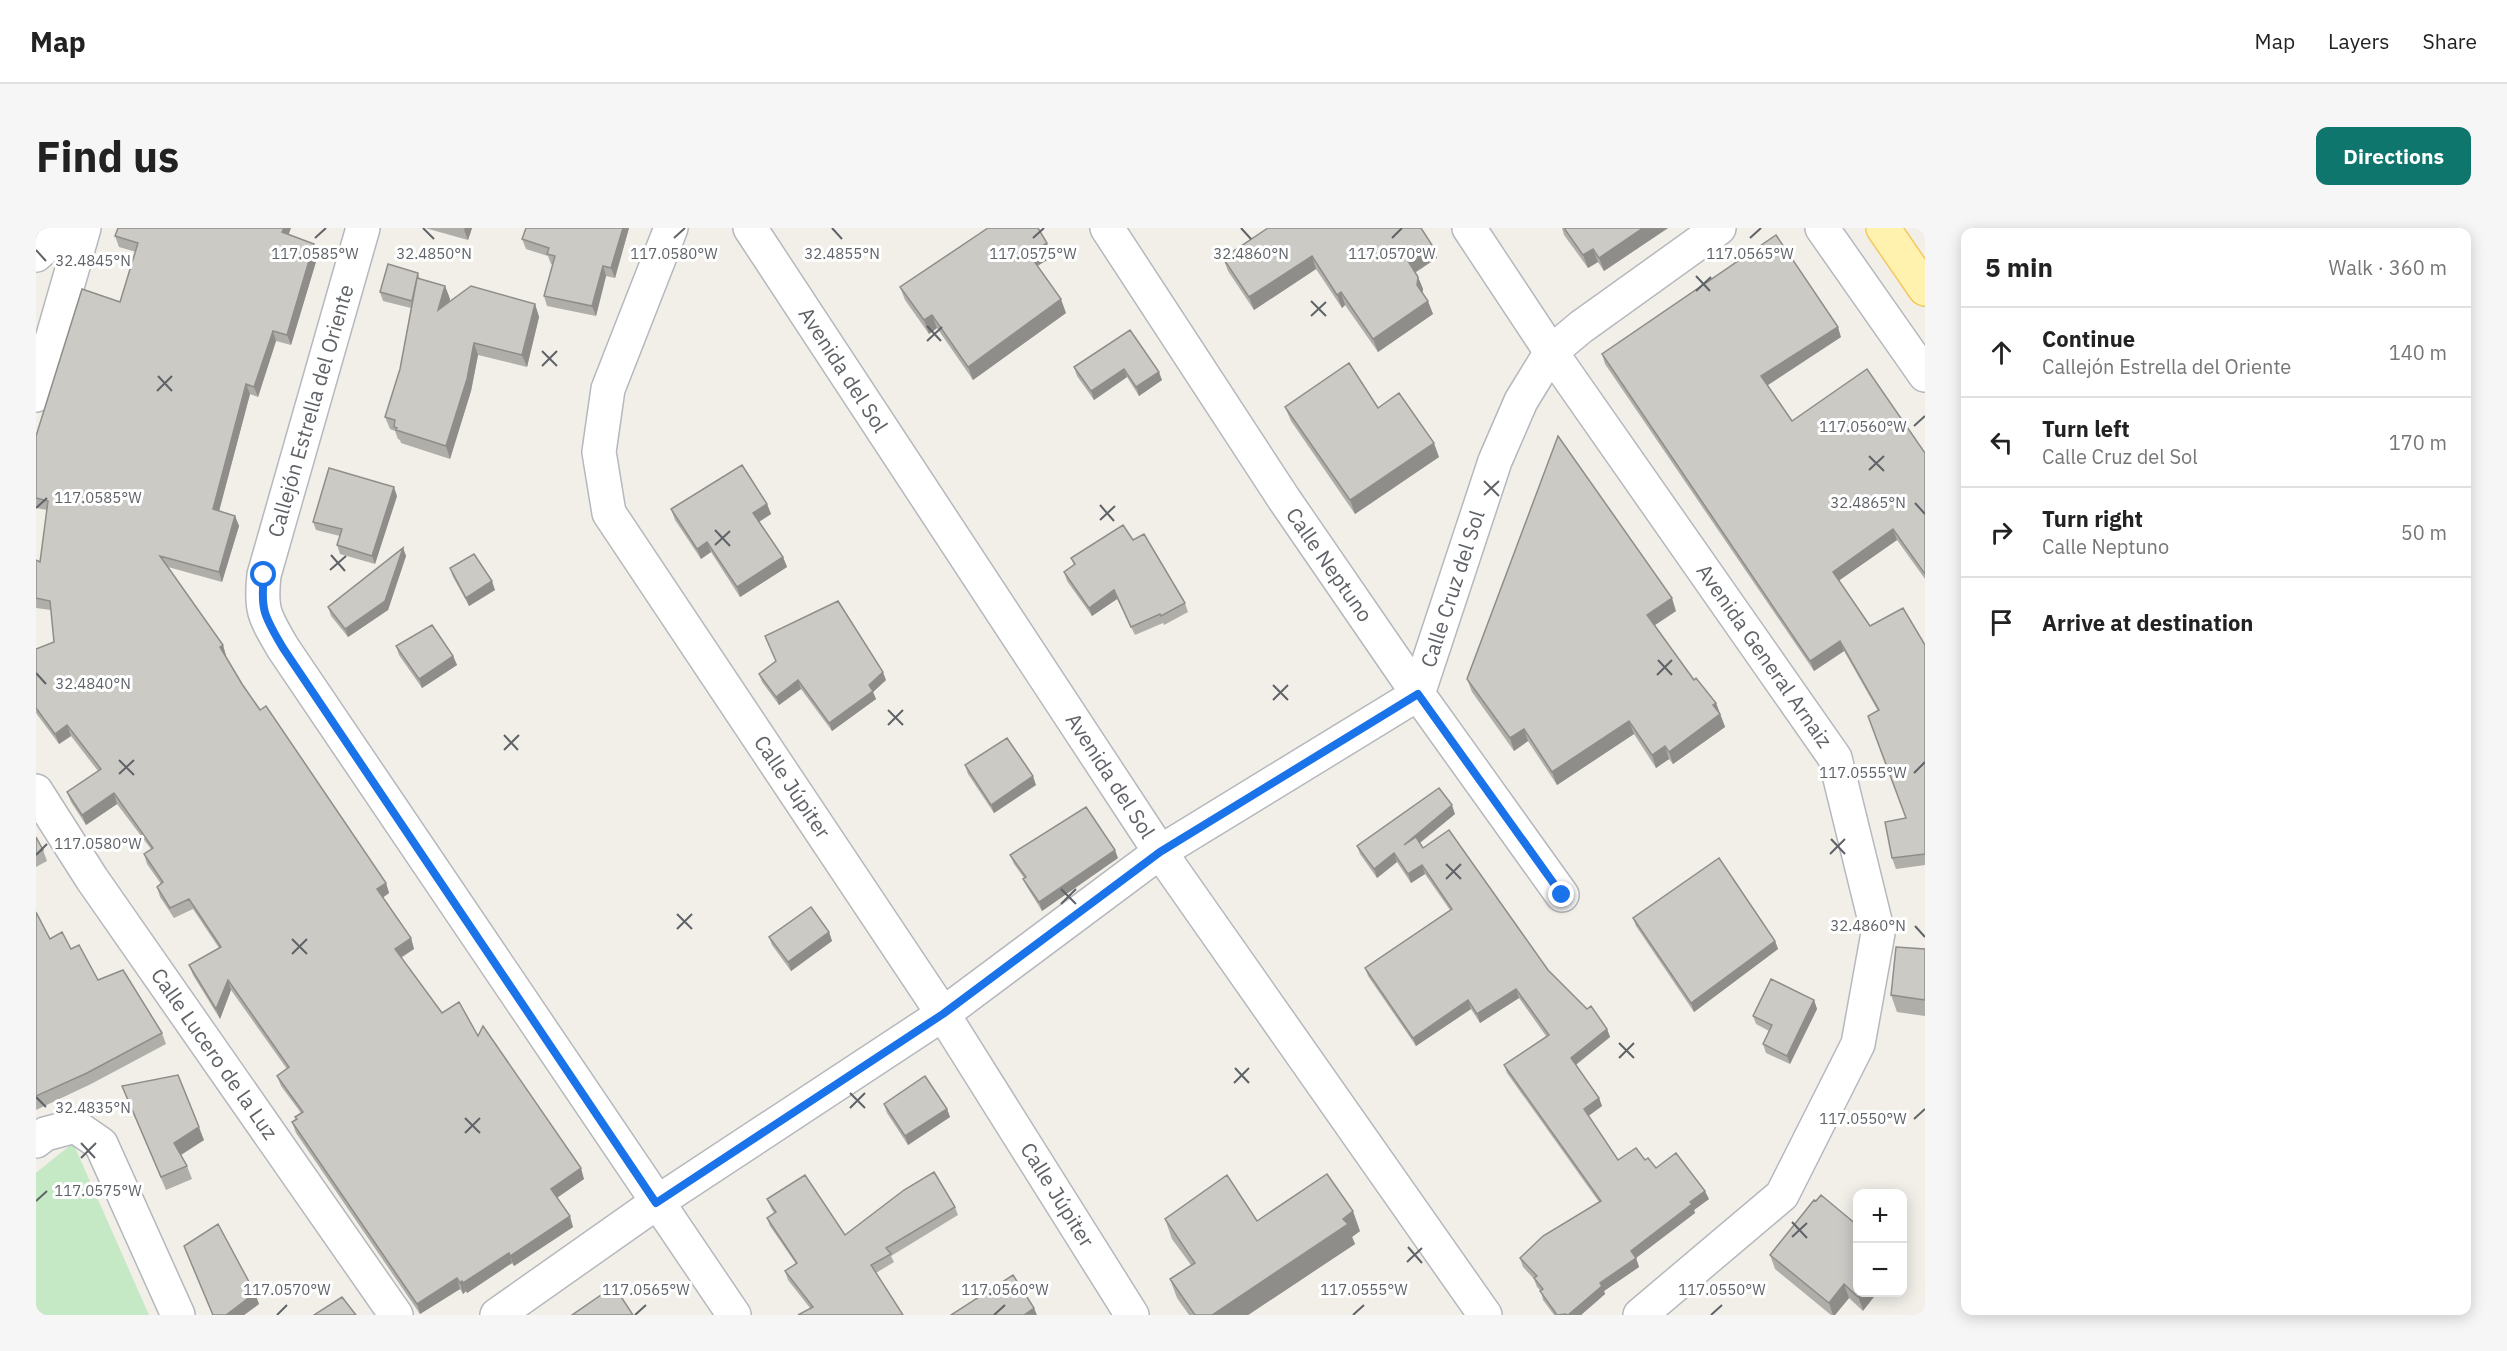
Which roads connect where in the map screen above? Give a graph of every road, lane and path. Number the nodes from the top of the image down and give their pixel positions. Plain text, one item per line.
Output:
1 (67, 228) edge
2 (84, 228) edge
3 (363, 228) edge
4 (671, 228) edge
5 (750, 228) edge
6 (1107, 228) edge
7 (1469, 228) edge
8 (1719, 228) edge
9 (1822, 228) edge
10 (1883, 228) edge
11 (36, 255) edge
12 (1925, 289) edge
13 (1551, 352) junction
14 (1925, 375) edge
15 (36, 395) edge
16 (1418, 694) junction
17 (36, 791) edge
18 (1160, 852) junction
19 (1562, 895) dead end
20 (943, 1014) junction
21 (36, 1141) edge
22 (656, 1203) junction
23 (178, 1315) edge
24 (396, 1315) edge
25 (497, 1315) edge
26 (734, 1315) edge
27 (1132, 1315) edge
28 (1485, 1315) edge
29 (1640, 1315) edge

1 - 11 street
2 - 15 street
3 - 22 street, Callejón Estrella del Oriente
4 - 20 street, Calle Júpiter
5 - 18 street, Avenida del Sol
6 - 16 street, Calle Neptuno
7 - 13 street, Avenida General Arnaiz
8 - 13 street, Calle Cruz del Sol
9 - 14 street
10 - 12 main road
13 - 16 street, Calle Cruz del Sol
13 - 29 street, Avenida General Arnaiz
16 - 18 street, Calle Cruz del Sol
16 - 19 street, Calle Neptuno
17 - 24 street, Calle Lucero de la Luz
18 - 20 street, Calle Cruz del Sol
18 - 28 street, Avenida del Sol
20 - 22 street, Calle Cruz del Sol
20 - 27 street, Calle Júpiter
21 - 23 street
22 - 25 street, Calle Cruz del Sol
22 - 26 street, Callejón Estrella del Oriente

